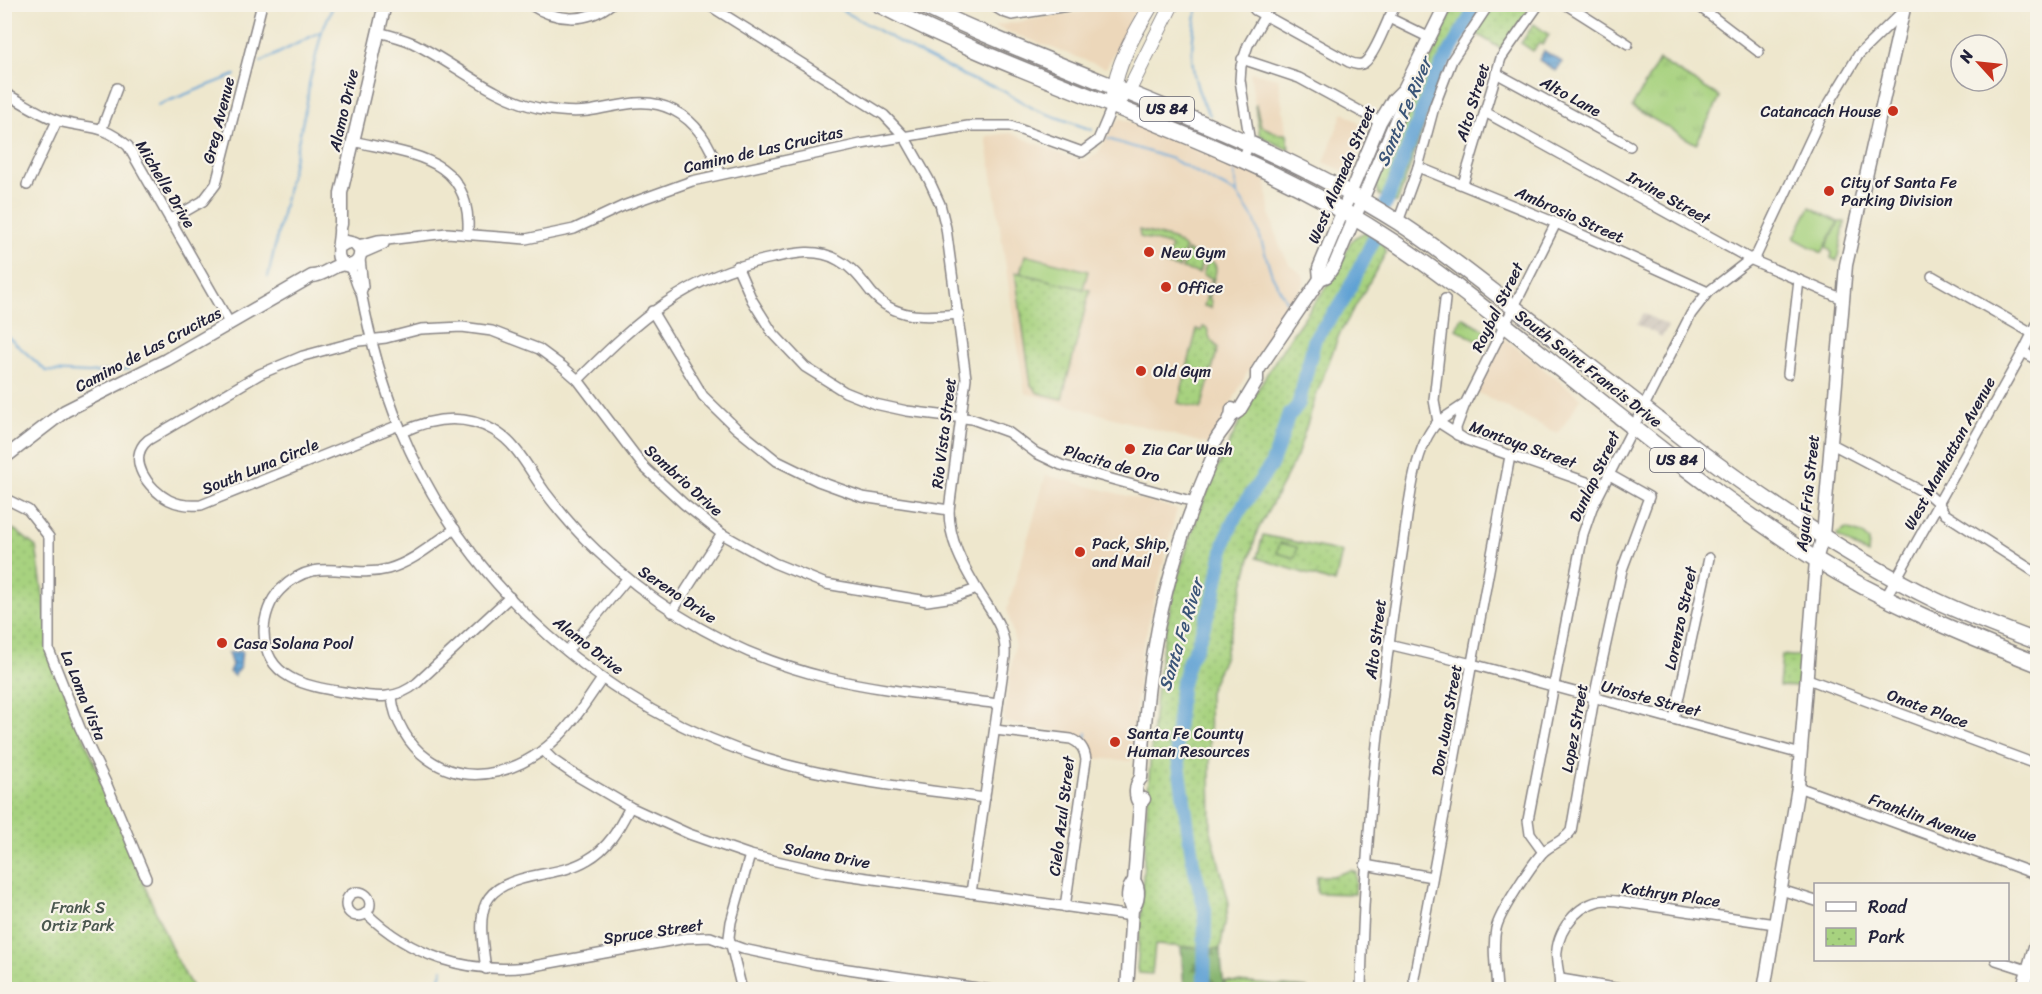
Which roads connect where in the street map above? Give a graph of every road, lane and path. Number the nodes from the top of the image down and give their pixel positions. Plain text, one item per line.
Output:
1 (262, 4) edge
2 (385, 4) edge
3 (529, 4) edge
4 (611, 4) edge
5 (707, 4) edge
6 (878, 4) edge
7 (919, 4) edge
8 (990, 4) edge
9 (1080, 4) edge
10 (1152, 4) edge
11 (1251, 4) edge
12 (1396, 4) edge
13 (1446, 4) edge
14 (1489, 4) edge
15 (1539, 4) edge
16 (1564, 4) edge
17 (1696, 4) edge
18 (1170, 8) edge
19 (1904, 8) edge
20 (1265, 15) junction
21 (1389, 18) junction
22 (378, 32) junction
23 (1430, 38) junction
24 (1628, 44) dead end
25 (1759, 52) dead end
26 (1242, 59) junction
27 (1496, 73) junction
28 (1406, 87) junction
29 (117, 88) dead end
30 (1120, 90) junction
31 (4, 93) edge
32 (1110, 111) junction
33 (1485, 112) junction
34 (57, 121) junction
35 (1380, 122) junction
36 (102, 128) junction
37 (904, 136) junction
38 (352, 141) junction
39 (1250, 143) junction
40 (1630, 146) dead end
41 (1242, 159) junction
42 (1418, 167) junction
43 (720, 174) junction
44 (1463, 184) junction
45 (27, 185) dead end
46 (1356, 197) junction
47 (1349, 214) junction
48 (170, 220) junction
49 (1398, 222) junction
50 (1556, 223) junction
51 (341, 224) junction
52 (468, 234) junction
53 (339, 250) junction
54 (357, 250) junction
55 (1752, 260) junction
56 (346, 265) junction
57 (737, 266) junction
58 (312, 276) junction
59 (1932, 276) dead end
60 (1799, 280) junction
61 (362, 292) junction
62 (1708, 292) junction
63 (1445, 299) dead end
64 (1843, 299) junction
65 (1513, 307) junction
66 (652, 311) junction
67 (959, 314) junction
68 (2037, 322) edge
69 (230, 324) junction
70 (1505, 325) junction
71 (2032, 333) junction
72 (371, 340) junction
73 (2023, 352) junction
74 (2037, 360) edge
75 (1788, 374) dead end
76 (578, 380) junction
77 (1465, 404) junction
78 (1644, 408) junction
79 (961, 418) junction
80 (1438, 422) junction
81 (1633, 427) junction
82 (400, 429) junction
83 (1457, 435) junction
84 (1830, 443) junction
85 (1510, 456) junction
86 (4, 458) edge
87 (1608, 474) junction
88 (1601, 488) junction
89 (4, 498) edge
90 (1194, 502) junction
91 (1939, 504) junction
92 (949, 510) junction
93 (455, 529) junction
94 (722, 534) junction
95 (1823, 536) junction
96 (1709, 558) dead end
97 (1816, 560) junction
98 (2037, 574) edge
99 (1896, 578) junction
100 (627, 579) junction
101 (977, 589) junction
102 (510, 597) junction
103 (1886, 597) junction
104 (672, 612) junction
105 (2037, 642) edge
106 (1388, 644) junction
107 (567, 651) junction
108 (1472, 664) junction
109 (2037, 664) edge
110 (602, 679) junction
111 (1808, 679) junction
112 (1553, 687) junction
113 (392, 697) junction
114 (1594, 698) junction
115 (998, 704) junction
116 (1674, 719) junction
117 (995, 730) junction
118 (543, 750) junction
119 (1801, 754) junction
120 (2037, 765) edge
121 (1798, 787) junction
122 (985, 798) junction
123 (630, 807) junction
124 (1543, 852) junction
125 (750, 855) junction
126 (1365, 865) junction
127 (2037, 875) edge
128 (1432, 877) junction
129 (146, 878) dead end
130 (1781, 890) junction
131 (971, 893) junction
132 (1814, 901) edge
133 (1065, 907) junction
134 (1132, 912) junction
135 (366, 913) dead end
136 (1775, 924) junction
137 (2037, 937) edge
138 (730, 944) junction
139 (1999, 961) edge
140 (486, 969) junction
141 (2032, 972) edge
142 (914, 978) junction
143 (1561, 979) junction
144 (742, 990) edge
145 (912, 990) edge
146 (992, 990) edge
147 (1127, 990) edge
148 (1361, 990) edge
149 (1414, 990) edge
150 (1497, 990) edge
151 (1559, 990) edge
152 (1626, 990) edge
153 (1764, 990) edge
154 (2022, 990) edge

1 - 48 street, Greg Avenue
2 - 22 street, Alamo Drive
3 - 4 street
5 - 37 street, Rio Vista Street
6 - 32 highway, US 84
7 - 30 highway, US 84
8 - 9 street
10 - 18 street
10 - 30 main road
11 - 20 street
12 - 21 street
13 - 23 street, West Alameda Street
14 - 42 street
15 - 27 street, Alto Street
16 - 24 street
17 - 25 street
18 - 30 main road
19 - 55 street, Dunlap Street
19 - 64 street, Agua Fria Street
20 - 21 street
20 - 26 street
21 - 23 street
22 - 38 street, Alamo Drive
22 - 43 street
23 - 28 street, West Alameda Street
26 - 35 street
26 - 39 street
27 - 33 street, Alto Street
27 - 40 street, Alto Lane
28 - 35 street, West Alameda Street
28 - 46 street, West Alameda Street
29 - 36 street
30 - 32 main road
30 - 39 highway, US 84
31 - 34 street, Michelle Drive
32 - 37 street
32 - 41 highway, US 84
33 - 44 street, Alto Street
33 - 55 street, Irvine Street
34 - 36 street, Michelle Drive
34 - 45 street
35 - 46 street, West Alameda Street
36 - 48 street, Michelle Drive
37 - 43 street, Camino de Las Crucitas
37 - 67 street, Rio Vista Street
38 - 51 street, Alamo Drive
38 - 52 street
39 - 41 street
39 - 46 highway, US 84
41 - 47 highway, US 84
42 - 44 street, Ambrosio Street
42 - 49 street
43 - 52 street, Camino de Las Crucitas
44 - 50 street, Ambrosio Street
46 - 47 street, West Alameda Street
46 - 49 highway, South Saint Francis Drive / US 84
47 - 70 highway, South Saint Francis Drive / US 84
47 - 90 street, West Alameda Street
48 - 69 street, Michelle Drive
49 - 65 highway, South Saint Francis Drive / US 84
50 - 62 street, Ambrosio Street
50 - 65 street, Roybal Street
51 - 53 street, Alamo Drive
51 - 54 street, Alamo Drive
52 - 54 street, Camino de Las Crucitas
53 - 54 street
53 - 56 street
53 - 58 street, Camino de Las Crucitas
54 - 56 street
54 - 61 street, Alamo Drive
55 - 60 street, Irvine Street
55 - 62 street, Dunlap Street
56 - 58 street, Camino de Las Crucitas
56 - 61 street, Alamo Drive
57 - 66 street
57 - 67 street
57 - 79 street, Placita de Oro
58 - 69 street, Camino de Las Crucitas
59 - 71 street
60 - 64 street, Irvine Street
60 - 75 street
61 - 72 street, Alamo Drive
62 - 78 street, Dunlap Street
63 - 80 street
64 - 84 street, Agua Fria Street
65 - 70 street, Roybal Street
65 - 78 highway, South Saint Francis Drive / US 84
66 - 76 street
66 - 92 street
67 - 79 street, Rio Vista Street
68 - 71 street, West Manhattan Avenue
69 - 86 street, Camino de Las Crucitas
70 - 77 street, Roybal Street
70 - 81 highway, South Saint Francis Drive / US 84
71 - 73 street, West Manhattan Avenue
72 - 76 street, Sombrio Drive
72 - 82 street, Alamo Drive
72 - 82 street, South Luna Circle
73 - 74 street
73 - 91 street, West Manhattan Avenue
76 - 94 street, Sombrio Drive
77 - 80 street, Roybal Street
77 - 83 street, Roybal Street
78 - 81 street, Dunlap Street
78 - 95 highway, South Saint Francis Drive / US 84
79 - 90 street, Placita de Oro
79 - 92 street, Rio Vista Street
80 - 83 street, Montoya Street
80 - 106 street, Alto Street
81 - 87 street, Dunlap Street
81 - 97 highway, South Saint Francis Drive / US 84
82 - 93 street, Alamo Drive
82 - 100 street, Sereno Drive
83 - 85 street, Montoya Street
84 - 91 street
84 - 95 street, Agua Fria Street
85 - 88 street, Montoya Street
85 - 108 street, Don Juan Street
87 - 88 street, Dunlap Street
87 - 114 street, Lopez Street
88 - 112 street, Dunlap Street
89 - 129 street, La Loma Vista
90 - 134 street, West Alameda Street
91 - 98 street
91 - 99 street, West Manhattan Avenue
92 - 101 street, Rio Vista Street
93 - 102 street, Alamo Drive
93 - 113 street
94 - 101 street, Sombrio Drive
94 - 104 street
95 - 97 street, Agua Fria Street
95 - 99 highway, South Saint Francis Drive / US 84
96 - 116 street, Lorenzo Street
97 - 103 highway, South Saint Francis Drive / US 84
97 - 111 street, Agua Fria Street
99 - 103 street, West Manhattan Avenue
99 - 105 highway, South Saint Francis Drive / US 84
100 - 104 street, Sereno Drive
100 - 107 street
101 - 115 street, Rio Vista Street
102 - 107 street, Alamo Drive
102 - 113 street
103 - 109 highway, South Saint Francis Drive / US 84
104 - 115 street, Sereno Drive
106 - 108 street, Urioste Street
106 - 126 street, Alto Street
107 - 110 street, Alamo Drive
108 - 112 street, Urioste Street
108 - 128 street, Don Juan Street
110 - 118 street
110 - 122 street, Alamo Drive
111 - 119 street, Agua Fria Street
111 - 120 street, Onate Place
112 - 114 street, Urioste Street
112 - 124 street, Dunlap Street
113 - 118 street
114 - 116 street, Urioste Street
114 - 124 street, Lopez Street
115 - 117 street, Rio Vista Street
116 - 119 street, Urioste Street
117 - 122 street, Rio Vista Street
117 - 133 street, Cielo Azul Street
118 - 123 street, Solana Drive
119 - 121 street, Agua Fria Street
121 - 127 street, Franklin Avenue
121 - 130 street, Agua Fria Street
122 - 131 street, Rio Vista Street
123 - 125 street, Solana Drive
123 - 140 street
124 - 150 street, Lopez Street
125 - 131 street, Solana Drive
125 - 138 street
126 - 128 street
126 - 148 street, Alto Street
128 - 149 street, Don Juan Street
130 - 132 street
130 - 136 street, Agua Fria Street
131 - 133 street, Solana Drive
133 - 134 street, Solana Drive
134 - 147 street, West Alameda Street
135 - 140 street, Spruce Street
136 - 143 street, Kathryn Place
136 - 153 street, Agua Fria Street
137 - 141 street
138 - 140 street, Spruce Street
138 - 142 street, Spruce Street
138 - 144 street
139 - 141 street
141 - 154 street
142 - 145 street
142 - 146 street, Spruce Street
143 - 151 street, Kathryn Place
143 - 152 street

